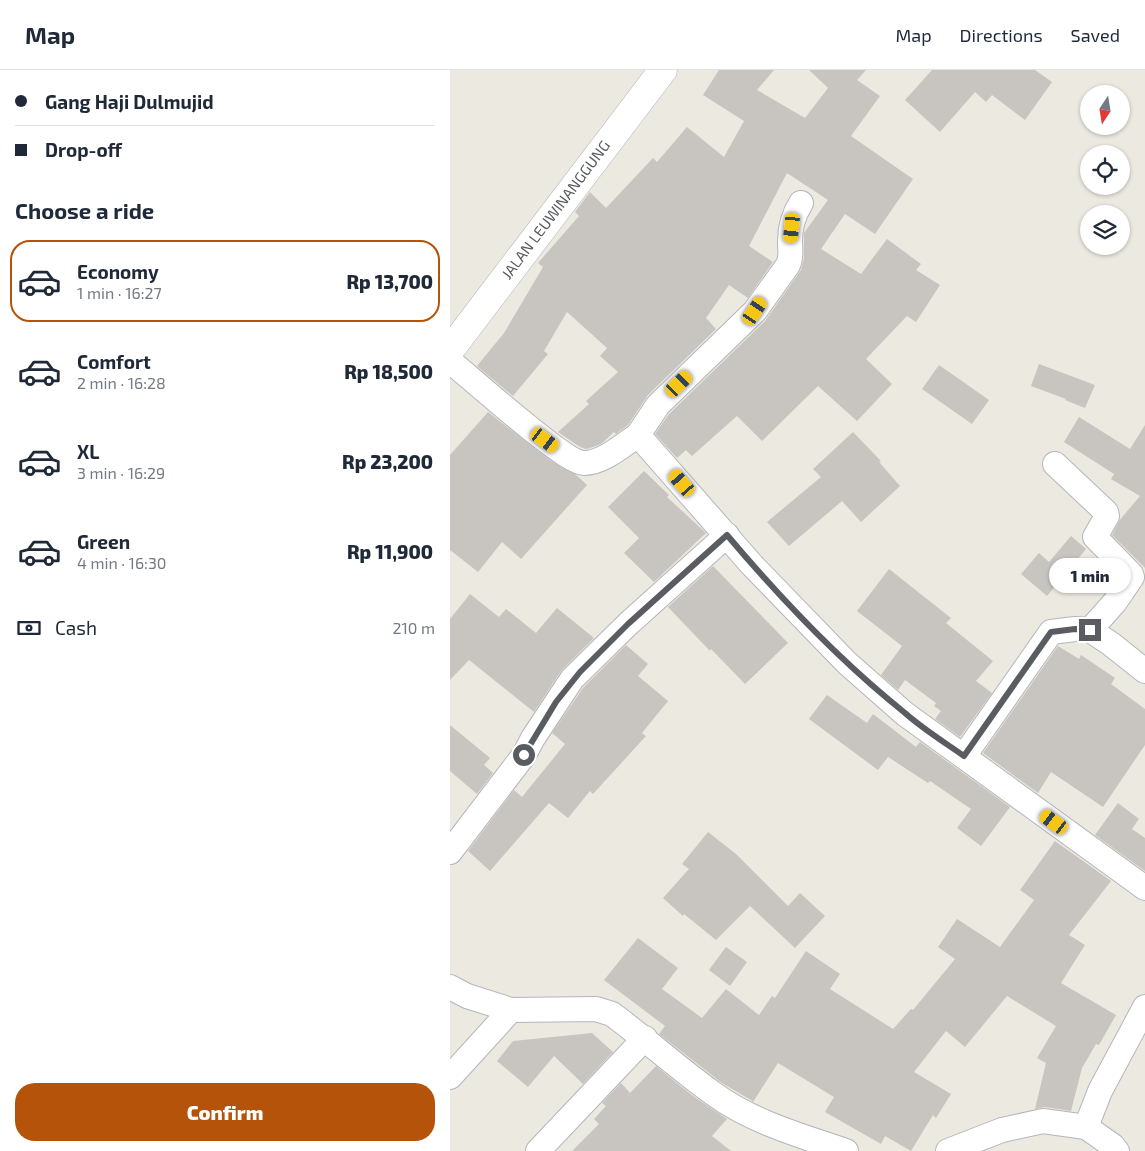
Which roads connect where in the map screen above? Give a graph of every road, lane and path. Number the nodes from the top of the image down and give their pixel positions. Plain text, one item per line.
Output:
1 (663, 70) edge
2 (801, 203) dead end
3 (450, 350) edge
4 (450, 361) edge
5 (638, 435) junction
6 (1055, 464) dead end
7 (727, 535) junction
8 (1090, 630) junction
9 (1145, 672) edge
10 (964, 756) junction
11 (450, 852) edge
12 (1145, 888) edge
13 (450, 987) edge
14 (1145, 1007) edge
15 (511, 1010) junction
16 (645, 1038) junction
17 (450, 1077) edge
18 (1086, 1127) junction
19 (538, 1151) edge
20 (846, 1151) edge
21 (948, 1151) edge
22 (1117, 1151) edge

1 - 3 main road, JALAN LEUWINANGGUNG
2 - 5 street
4 - 5 street
5 - 7 street
6 - 8 street
7 - 10 street
7 - 11 street
8 - 9 street
8 - 10 street
10 - 12 street
13 - 15 street
14 - 18 street
15 - 16 street
15 - 17 street
16 - 19 street
16 - 20 street
18 - 21 street
18 - 22 street

